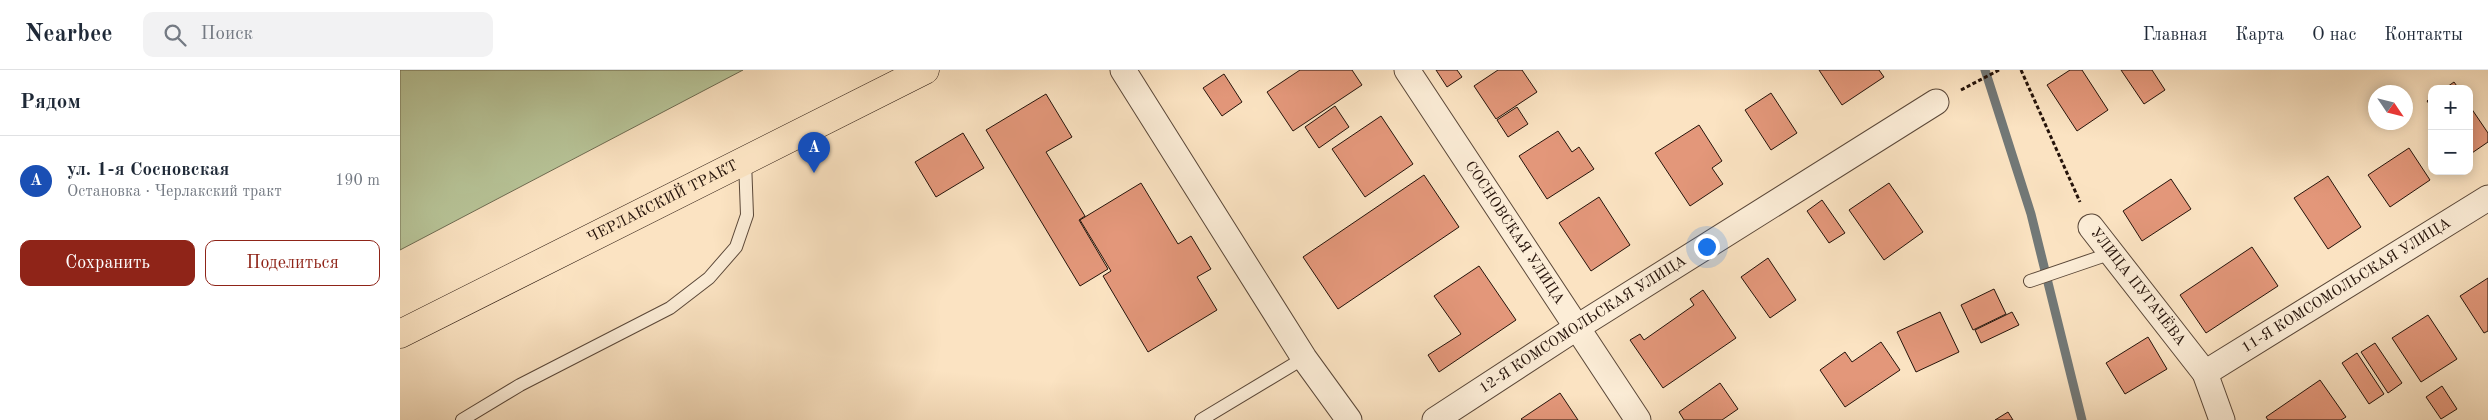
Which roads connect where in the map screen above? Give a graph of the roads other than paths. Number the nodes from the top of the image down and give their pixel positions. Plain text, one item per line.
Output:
1 (925, 70) edge
2 (1123, 70) edge
3 (1407, 70) edge
4 (1936, 102) dead end
5 (745, 161) junction
6 (2488, 198) edge
7 (2091, 227) road end
8 (2112, 253) junction
9 (2033, 280) dead end
10 (1576, 328) junction
11 (400, 334) edge
12 (1304, 358) junction
13 (2205, 373) junction
14 (462, 420) edge
15 (1201, 420) edge
16 (1349, 420) edge
17 (1435, 420) edge
18 (1638, 420) edge
19 (2222, 420) edge

1 - 5 main road, ЧЕРЛАКСКИЙ ТРАКТ
2 - 12 street
3 - 10 street, СОСНОВСКАЯ УЛИЦА
4 - 10 street, 12-Я КОМСОМОЛЬСКАЯ УЛИЦА
5 - 11 main road, ЧЕРЛАКСКИЙ ТРАКТ
5 - 14 lane
6 - 13 street, 11-Я КОМСОМОЛЬСКАЯ УЛИЦА
7 - 8 street, УЛИЦА ПУГАЧЁВА
8 - 9 lane
8 - 13 street, УЛИЦА ПУГАЧЁВА
10 - 17 street, 12-Я КОМСОМОЛЬСКАЯ УЛИЦА
10 - 18 street, СОСНОВСКАЯ УЛИЦА
12 - 15 lane
12 - 16 street
13 - 19 street, УЛИЦА ПУГАЧЁВА

